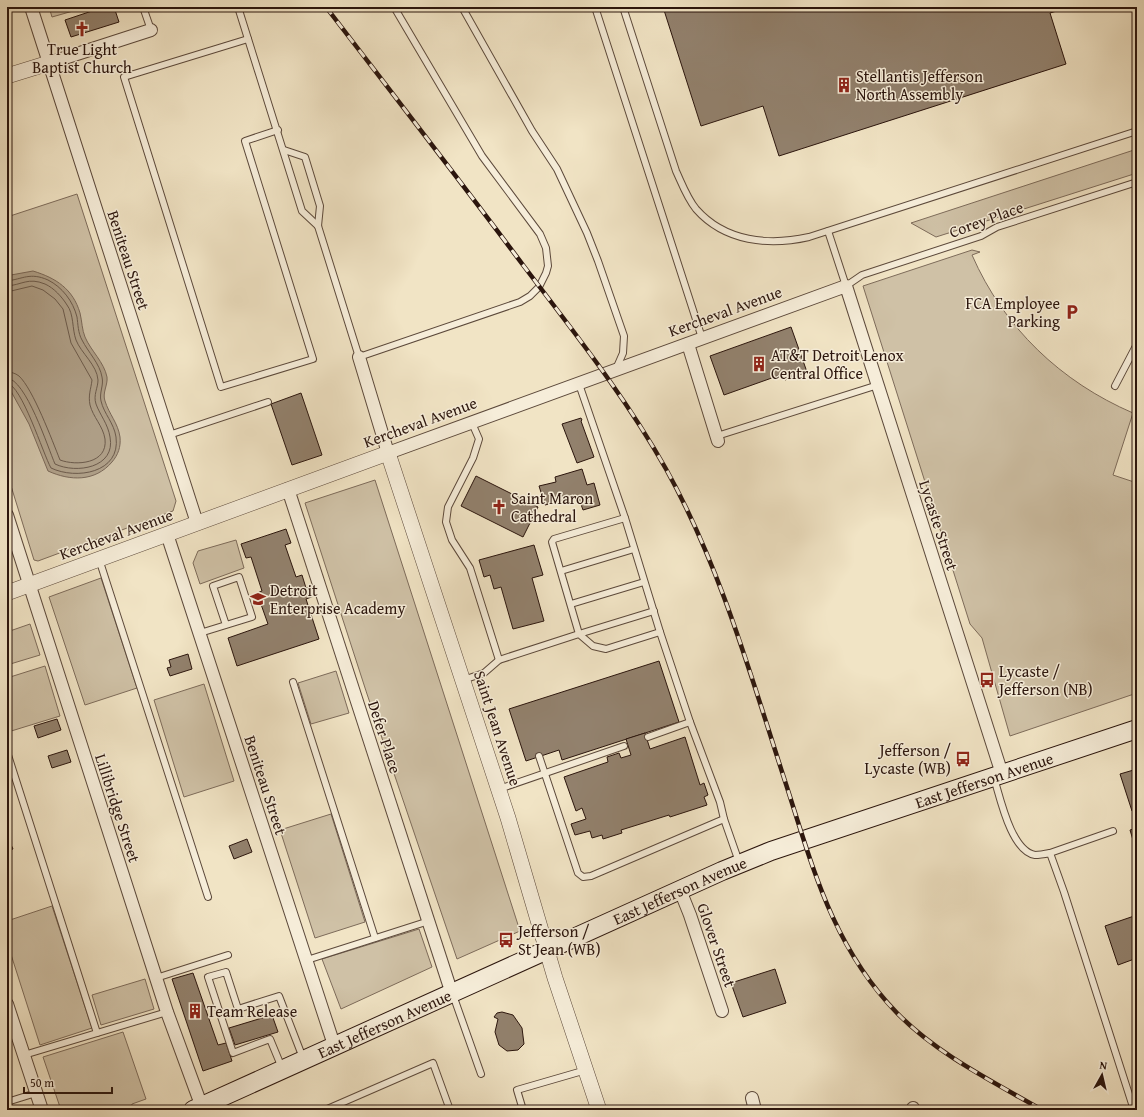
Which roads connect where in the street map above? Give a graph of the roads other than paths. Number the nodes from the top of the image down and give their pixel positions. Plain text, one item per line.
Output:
1 (31, 7) edge
2 (143, 7) edge
3 (238, 7) edge
4 (394, 7) edge
5 (462, 7) edge
6 (595, 7) edge
7 (624, 7) edge
8 (151, 30) joint
9 (248, 39) junction
10 (49, 63) junction
11 (7, 76) edge
12 (278, 130) junction
13 (1137, 131) edge
14 (284, 150) junction
15 (1137, 182) edge
16 (318, 226) junction
17 (828, 231) junction
18 (846, 286) junction
19 (702, 338) junction
20 (688, 344) junction
21 (1137, 344) edge
22 (359, 357) junction
23 (616, 370) junction
24 (579, 384) junction
25 (878, 385) junction
26 (1115, 386) dead end
27 (268, 402) dead end
28 (472, 422) junction
29 (169, 435) junction
30 (717, 439) joint
31 (388, 453) junction
32 (288, 489) junction
33 (7, 515) edge
34 (625, 518) junction
35 (197, 523) junction
36 (168, 534) junction
37 (634, 549) junction
38 (100, 559) junction
39 (561, 572) junction
40 (644, 582) junction
41 (31, 584) junction
42 (7, 593) edge
43 (571, 604) junction
44 (654, 611) junction
45 (226, 625) junction
46 (660, 632) junction
47 (200, 633) junction
48 (579, 634) junction
49 (499, 660) junction
50 (464, 680) junction
51 (293, 682) dead end
52 (690, 722) junction
53 (1137, 729) edge
54 (648, 737) dead end
55 (624, 746) dead end
56 (7, 752) edge
57 (539, 756) dead end
58 (544, 774) junction
59 (998, 775) junction
60 (499, 790) junction
61 (724, 820) junction
62 (1113, 831) dead end
63 (1050, 853) junction
64 (740, 864) junction
65 (680, 890) junction
66 (208, 897) dead end
67 (428, 921) junction
68 (376, 938) junction
69 (547, 949) junction
70 (228, 956) dead end
71 (307, 960) junction
72 (156, 978) junction
73 (452, 994) junction
74 (7, 1004) edge
75 (722, 1011) dead end
76 (167, 1012) junction
77 (97, 1033) junction
78 (334, 1045) junction
79 (24, 1055) junction
80 (304, 1059) junction
81 (282, 1069) junction
82 (586, 1070) junction
83 (481, 1074) dead end
84 (36, 1093) junction
85 (7, 1102) edge
86 (199, 1109) edge
87 (42, 1110) edge
88 (325, 1110) edge
89 (450, 1110) edge
90 (523, 1110) edge
91 (599, 1110) edge
92 (1134, 1110) edge

1 - 10 street, Beniteau Street
2 - 8 lane
3 - 9 lane
4 - 22 lane
5 - 23 lane
6 - 19 lane
7 - 17 lane
8 - 10 street
9 - 12 lane
9 - 12 lane
10 - 11 street
10 - 29 street, Beniteau Street
12 - 14 lane
13 - 17 lane
14 - 16 lane
14 - 16 lane
15 - 18 lane, Corey Place
16 - 22 lane
17 - 18 lane
18 - 19 street, Kercheval Avenue
18 - 25 street, Lycaste Street
19 - 20 street, Kercheval Avenue
20 - 23 street, Kercheval Avenue
20 - 30 street
21 - 26 lane
22 - 31 street, Saint Jean Avenue
23 - 24 street, Kercheval Avenue
24 - 28 street, Kercheval Avenue
24 - 34 lane
25 - 30 lane
25 - 59 street, Lycaste Street
27 - 29 lane
28 - 31 street, Kercheval Avenue
28 - 49 lane
29 - 35 street, Beniteau Street
31 - 32 street, Kercheval Avenue
31 - 50 street, Saint Jean Avenue
32 - 35 street, Kercheval Avenue
32 - 67 street, Defer Place
33 - 41 street, Lillibridge Street
34 - 37 lane
34 - 39 lane
35 - 36 street, Kercheval Avenue
36 - 38 street, Kercheval Avenue
36 - 47 street, Beniteau Street
37 - 39 lane
37 - 40 lane
38 - 41 street, Kercheval Avenue
38 - 66 lane
39 - 43 lane
40 - 43 lane
40 - 44 lane
41 - 42 street, Kercheval Avenue
41 - 72 street, Lillibridge Street
43 - 48 lane
44 - 46 lane
44 - 48 lane
45 - 45 lane
45 - 47 lane
46 - 48 lane
46 - 52 lane
47 - 71 street, Beniteau Street
48 - 49 lane
49 - 50 lane
50 - 60 street, Saint Jean Avenue
51 - 68 lane
52 - 54 lane
52 - 61 lane
53 - 59 main road, East Jefferson Avenue
55 - 58 lane
56 - 77 lane
57 - 58 lane
58 - 60 lane
58 - 61 lane
59 - 63 lane
59 - 64 main road, East Jefferson Avenue
60 - 69 street, Saint Jean Avenue
61 - 64 lane
62 - 63 lane
63 - 92 lane
64 - 65 main road, East Jefferson Avenue
65 - 69 main road, East Jefferson Avenue
65 - 75 street, Glover Street
67 - 68 lane
67 - 73 street, Defer Place
68 - 71 lane
69 - 73 main road, East Jefferson Avenue
69 - 82 street, Saint Jean Avenue
70 - 72 lane
71 - 78 street, Beniteau Street
72 - 76 street, Lillibridge Street
73 - 78 main road, East Jefferson Avenue
73 - 83 lane
74 - 79 street
76 - 77 lane
76 - 86 street, Lillibridge Street
77 - 79 lane
78 - 80 main road, East Jefferson Avenue
79 - 84 street
80 - 81 main road, East Jefferson Avenue
80 - 81 lane
81 - 86 main road, East Jefferson Avenue
82 - 90 lane
82 - 91 street, Saint Jean Avenue
84 - 85 lane
84 - 87 street
88 - 89 lane

